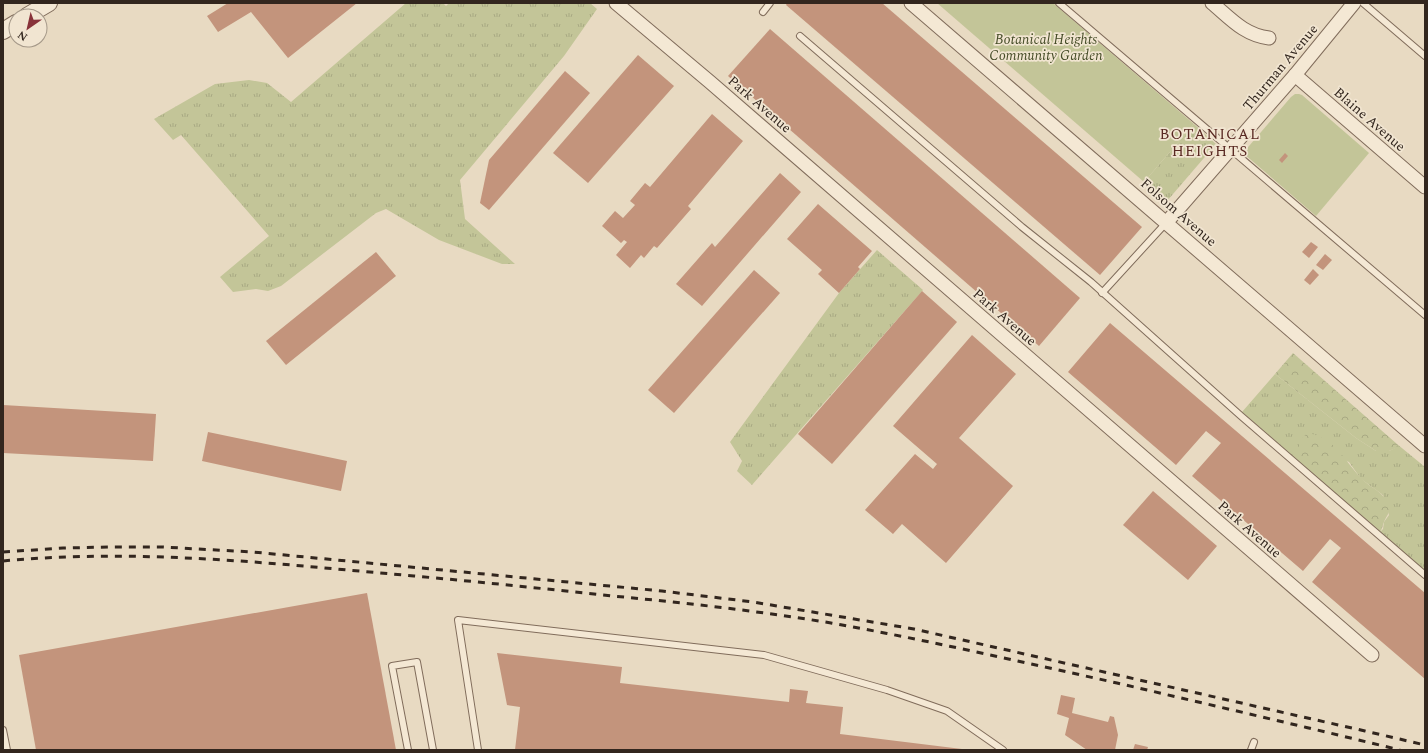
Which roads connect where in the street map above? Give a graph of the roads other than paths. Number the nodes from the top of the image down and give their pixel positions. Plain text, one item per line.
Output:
1 (616, 3) edge
2 (770, 3) edge
3 (911, 3) edge
4 (1059, 3) edge
5 (1212, 3) edge
6 (1354, 3) edge
7 (1363, 3) edge
8 (763, 12) dead end
9 (800, 36) dead end
10 (1269, 38) dead end
11 (1425, 56) edge
12 (1295, 75) junction
13 (1230, 149) junction
14 (1425, 187) edge
15 (1166, 223) junction
16 (1102, 293) junction
17 (1425, 315) edge
18 (1425, 446) edge
19 (1425, 575) edge
20 (1372, 656) dead end
21 (3, 730) edge
22 (1254, 742) dead end
23 (7, 750) edge
24 (408, 750) edge
25 (433, 750) edge
26 (478, 750) edge
27 (1003, 750) edge
28 (1251, 750) edge

1 - 20 street, Park Avenue
2 - 8 lane
3 - 15 street, Folsom Avenue
4 - 13 lane
5 - 10 street
6 - 12 street, Thurman Avenue
7 - 11 lane
9 - 16 lane
12 - 13 street, Thurman Avenue
12 - 14 street, Blaine Avenue
13 - 15 street, Thurman Avenue
13 - 17 lane
15 - 16 lane
15 - 18 street, Folsom Avenue
16 - 19 lane
21 - 23 lane
22 - 28 lane
24 - 25 lane
26 - 27 lane

